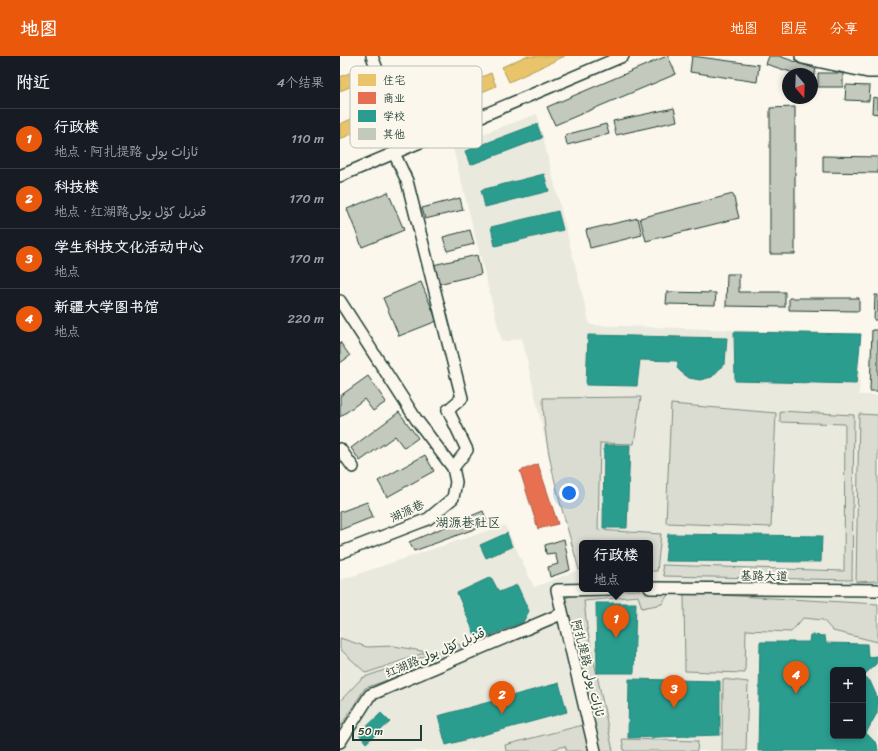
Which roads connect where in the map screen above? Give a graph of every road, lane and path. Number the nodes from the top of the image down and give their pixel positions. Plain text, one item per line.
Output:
1 (372, 56) edge
2 (623, 56) edge
3 (803, 56) edge
4 (832, 56) edge
5 (878, 59) edge
6 (376, 66) edge
7 (878, 70) edge
8 (482, 115) edge
9 (405, 148) edge
10 (394, 153) junction
11 (340, 176) edge
12 (340, 301) edge
13 (340, 448) edge
14 (353, 467) dead end
15 (453, 468) junction
16 (340, 553) edge
17 (653, 588) edge
18 (579, 590) edge
19 (878, 590) edge
20 (561, 614) junction
21 (340, 742) edge
22 (595, 751) edge

1 - 6 street
2 - 8 street
3 - 7 main road
4 - 5 highway
9 - 10 street
10 - 11 street
10 - 15 street
12 - 15 street
13 - 14 street
15 - 16 street, 湖源巷
17 - 19 street, 基路大道
18 - 20 street, 阿扎提路 ئازات يولى
20 - 21 street, 红湖路قىزىل كۆل يولى
20 - 22 street, 阿扎提路 ئازات يولى

